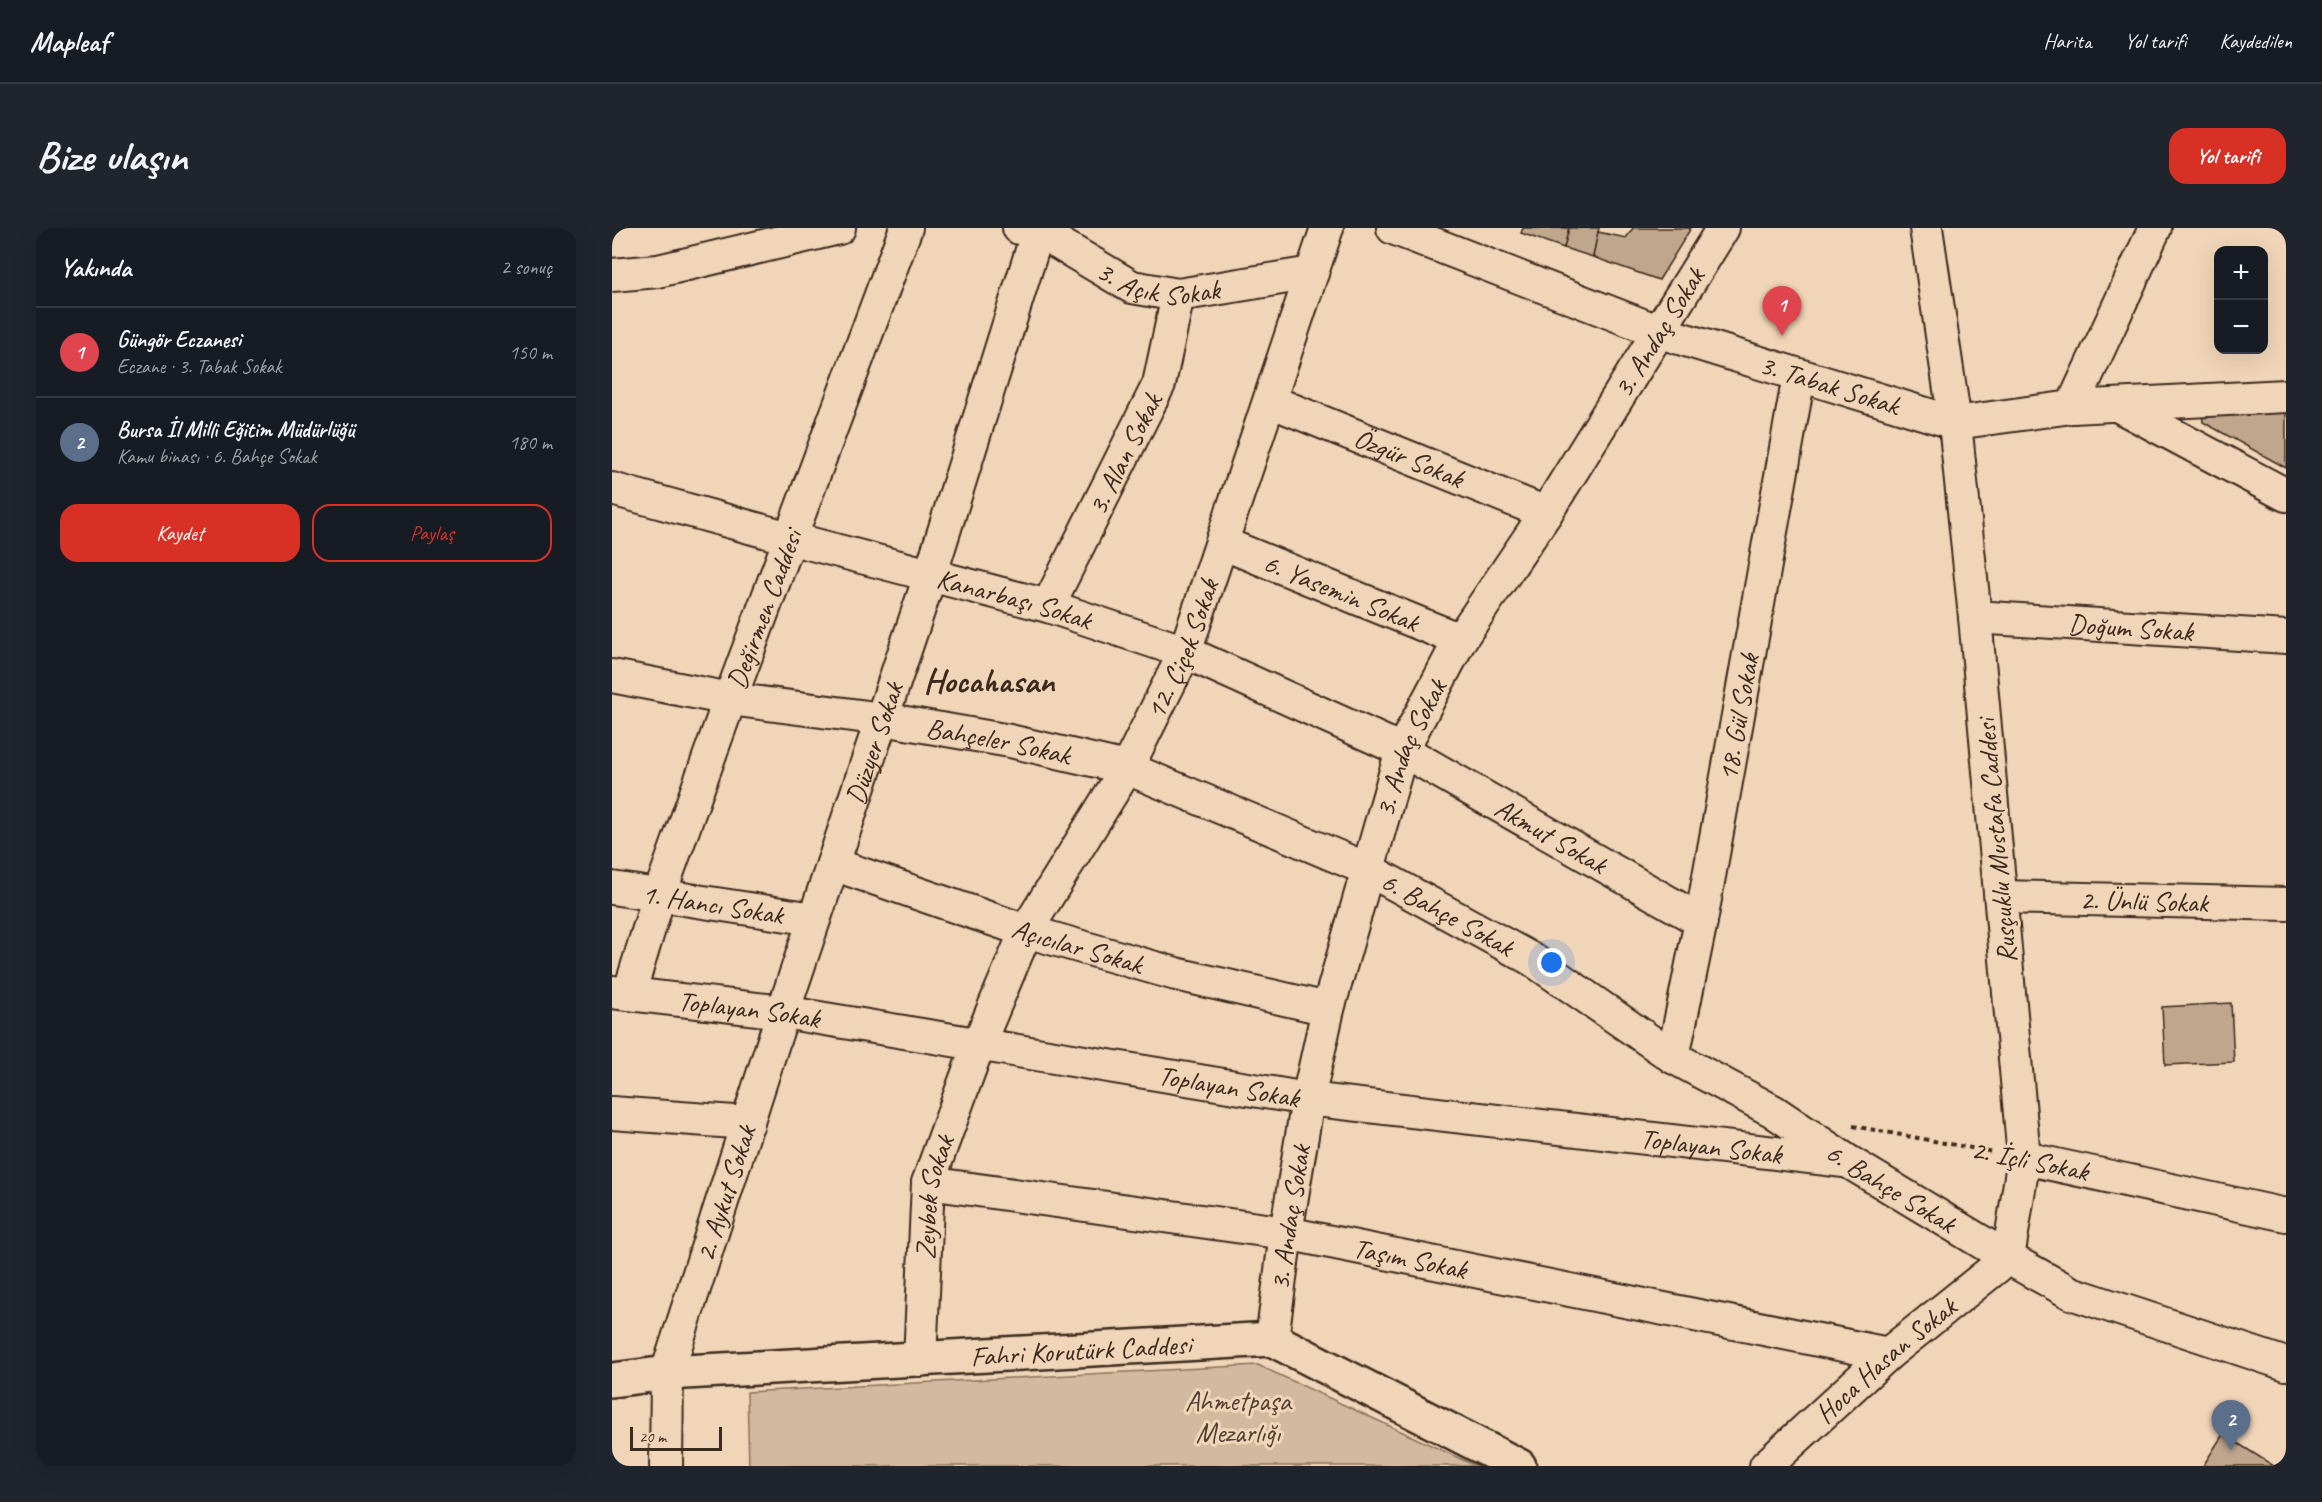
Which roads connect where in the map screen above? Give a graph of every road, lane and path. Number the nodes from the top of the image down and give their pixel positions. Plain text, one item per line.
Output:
1 (839, 228) edge
2 (906, 228) edge
3 (1328, 228) edge
4 (1393, 228) edge
5 (1723, 228) edge
6 (1926, 228) edge
7 (2155, 228) edge
8 (1028, 230) edge
9 (784, 233) edge
10 (1312, 273) junction
11 (612, 275) edge
12 (1178, 295) junction
13 (1660, 332) junction
14 (1799, 376) junction
15 (2286, 396) edge
16 (1270, 401) junction
17 (2116, 404) junction
18 (2072, 407) junction
19 (1955, 423) junction
20 (612, 489) edge
21 (2286, 495) edge
22 (1546, 513) junction
23 (789, 538) junction
24 (1222, 543) junction
25 (930, 576) junction
26 (1048, 606) junction
27 (1975, 618) junction
28 (2286, 637) edge
29 (1461, 640) junction
30 (1185, 652) junction
31 (612, 676) edge
32 (730, 699) junction
33 (883, 719) junction
34 (1402, 750) junction
35 (1126, 768) junction
36 (833, 864) junction
37 (1367, 869) junction
38 (612, 888) edge
39 (659, 896) junction
40 (2002, 897) junction
41 (2286, 904) edge
42 (814, 920) junction
43 (1701, 921) junction
44 (1026, 931) junction
45 (621, 993) edge
46 (1328, 1009) junction
47 (783, 1012) junction
48 (979, 1043) junction
49 (1673, 1057) junction
50 (1308, 1099) junction
51 (612, 1113) edge
52 (748, 1123) junction
53 (1853, 1126) dead end
54 (2024, 1158) junction
55 (1849, 1162) junction
56 (928, 1183) junction
57 (2286, 1215) edge
58 (1286, 1233) junction
59 (2008, 1258) junction
60 (1272, 1339) junction
61 (1888, 1354) junction
62 (920, 1360) junction
63 (2286, 1364) edge
64 (667, 1373) junction
65 (612, 1380) edge
66 (666, 1466) edge
67 (1519, 1466) edge
68 (1766, 1466) edge

1 - 9 street
2 - 23 street, Değirmen Caddesi
3 - 10 street, 12. Çiçek Sokak
4 - 13 street, 3. Tabak Sokak
5 - 13 street, 3. Andaç Sokak
6 - 19 street, Rusçuklu Mustafa Caddesi
7 - 18 street
8 - 12 street, 3. Açık Sokak
8 - 25 street, Düzyer Sokak
9 - 11 street
10 - 12 street, 3. Açık Sokak
10 - 16 street, 12. Çiçek Sokak
12 - 26 street, 3. Alan Sokak
13 - 14 street, 3. Tabak Sokak
13 - 22 street, 3. Andaç Sokak
14 - 19 street, 3. Tabak Sokak
14 - 43 street, 18. Gül Sokak
15 - 17 street, 3. Tabak Sokak
16 - 22 street, Özgür Sokak
16 - 24 street, 12. Çiçek Sokak
17 - 18 street, 3. Tabak Sokak
17 - 21 street
18 - 19 street, 3. Tabak Sokak
19 - 27 street, Rusçuklu Mustafa Caddesi
20 - 23 street, Kanarbaşı Sokak
22 - 29 street, 3. Andaç Sokak
23 - 25 street, Kanarbaşı Sokak
23 - 32 street, Değirmen Caddesi
24 - 29 street, 6. Yasemin Sokak
24 - 30 street, 12. Çiçek Sokak
25 - 26 street, Kanarbaşı Sokak
25 - 33 street, Düzyer Sokak
26 - 30 street, Kanarbaşı Sokak
27 - 28 street, Doğum Sokak
27 - 40 street, Rusçuklu Mustafa Caddesi
29 - 34 street, 3. Andaç Sokak
30 - 34 street, Kanarbaşı Sokak
30 - 35 street, 12. Çiçek Sokak
31 - 32 street, Bahçeler Sokak
32 - 33 street, Bahçeler Sokak
32 - 39 street, Değirmen Caddesi
33 - 35 street, Bahçeler Sokak
33 - 36 street, Düzyer Sokak
34 - 37 street, 3. Andaç Sokak
34 - 43 street, Akmut Sokak
35 - 37 street, Bahçeler Sokak
35 - 44 street, 12. Çiçek Sokak
36 - 42 street, Düzyer Sokak
36 - 44 street, Açıcılar Sokak
37 - 46 street, 3. Andaç Sokak
37 - 49 street, 6. Bahçe Sokak
38 - 39 street, 1. Hancı Sokak
39 - 42 street, 1. Hancı Sokak
39 - 45 street, Değirmen Caddesi
40 - 41 street, 2. Ünlü Sokak
40 - 54 street, Rusçuklu Mustafa Caddesi
42 - 47 street, Düzyer Sokak
43 - 49 street, 18. Gül Sokak
44 - 46 street, Açıcılar Sokak
44 - 48 street, 12. Çiçek Sokak
45 - 47 street, Toplayan Sokak
46 - 50 street, 3. Andaç Sokak
47 - 48 street, Toplayan Sokak
47 - 52 street, 2. Aykut Sokak
48 - 50 street, Toplayan Sokak
48 - 56 street, Zeybek Sokak
49 - 55 street, 6. Bahçe Sokak
50 - 55 street, Toplayan Sokak
50 - 58 street, 3. Andaç Sokak
51 - 52 street
52 - 64 street, 2. Aykut Sokak
53 - 54 path, 2. İçli Sokak
54 - 57 street, 2. İçli Sokak
54 - 59 street, Rusçuklu Mustafa Caddesi
55 - 59 street, 6. Bahçe Sokak
56 - 58 street, Taşım Sokak
56 - 62 street, Zeybek Sokak
58 - 60 street, 3. Andaç Sokak
58 - 61 street, Taşım Sokak
59 - 61 street, Hoca Hasan Sokak
59 - 63 street, 6. Bahçe Sokak
60 - 62 street, Fahri Korutürk Caddesi
60 - 67 street
61 - 68 street, Hoca Hasan Sokak
62 - 64 street, Fahri Korutürk Caddesi
64 - 65 street, Fahri Korutürk Caddesi
64 - 66 street, 2. Aykut Sokak

